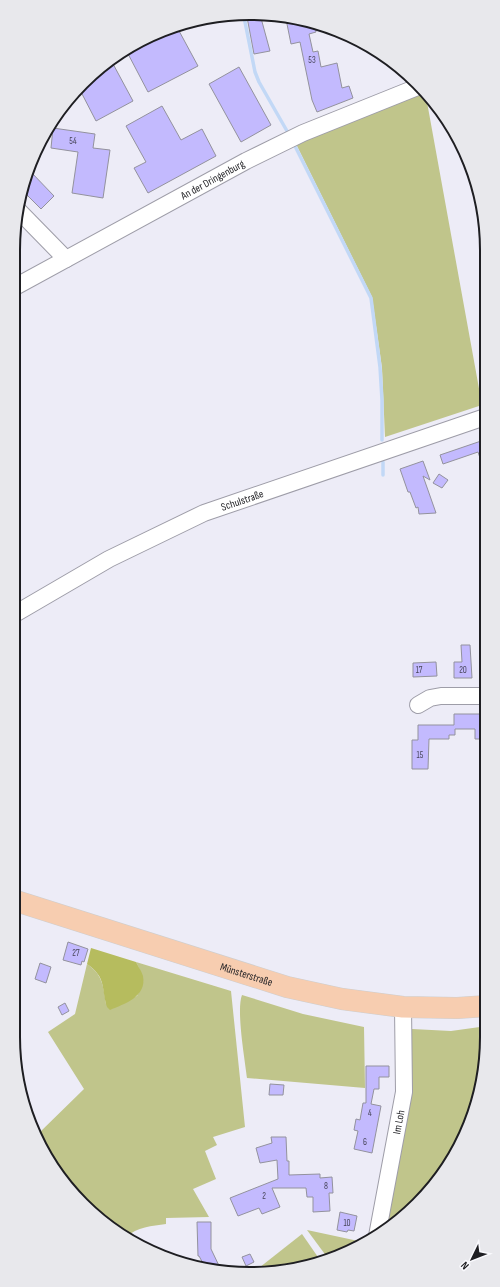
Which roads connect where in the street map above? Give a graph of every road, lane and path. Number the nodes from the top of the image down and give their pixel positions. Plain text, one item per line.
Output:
1 (414, 88) edge
2 (23, 215) edge
3 (66, 259) junction
4 (20, 284) edge
5 (480, 419) edge
6 (20, 611) edge
7 (480, 696) edge
8 (418, 706) dead end
9 (20, 902) edge
10 (480, 1006) edge
11 (403, 1007) junction
12 (379, 1228) edge

1 - 3 street, An der Dringenburg
2 - 3 street
3 - 4 street, An der Dringenburg
5 - 6 street, Schulstraße
7 - 8 street
9 - 11 main road, Münsterstraße
10 - 11 main road, Münsterstraße
11 - 12 street, Im Loh

